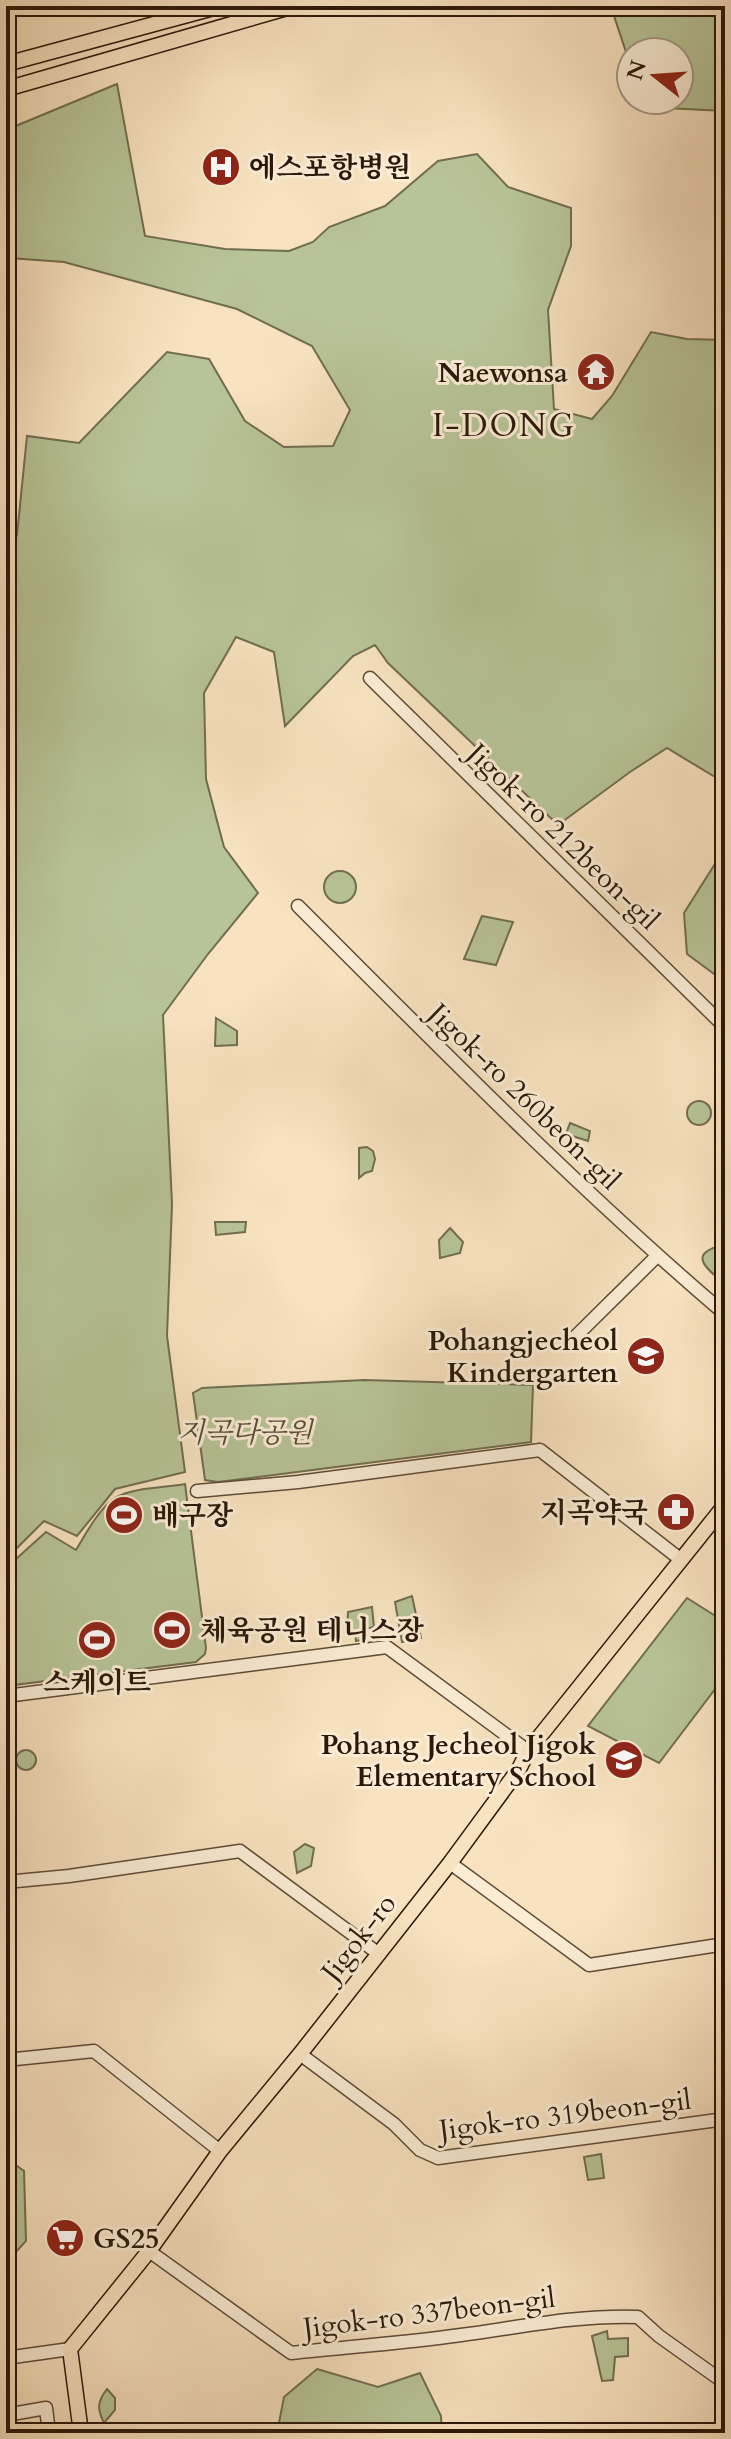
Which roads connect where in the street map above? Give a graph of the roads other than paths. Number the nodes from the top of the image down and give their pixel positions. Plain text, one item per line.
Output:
1 (221, 6) edge
2 (294, 6) edge
3 (6, 64) edge
4 (6, 89) edge
5 (370, 678) dead end
6 (298, 906) dead end
7 (725, 1027) edge
8 (657, 1256) junction
9 (725, 1314) edge
10 (572, 1340) dead end
11 (197, 1491) dead end
12 (725, 1505) edge
13 (680, 1559) junction
14 (6, 1696) edge
15 (528, 1751) junction
16 (450, 1863) junction
17 (6, 1882) edge
18 (725, 1944) edge
19 (379, 1954) junction
20 (300, 2054) junction
21 (6, 2060) edge
22 (725, 2119) edge
23 (220, 2151) junction
24 (149, 2251) junction
25 (70, 2349) junction
26 (6, 2358) edge
27 (725, 2383) edge
28 (6, 2415) edge
29 (49, 2433) edge
30 (81, 2433) edge

1 - 3 main road
2 - 4 main road
5 - 7 street, Jigok-ro 212beon-gil
6 - 8 street, Jigok-ro 260beon-gil
8 - 9 street, Jigok-ro 260beon-gil
8 - 10 street
11 - 13 street
12 - 13 main road, Jigok-ro
13 - 15 main road, Jigok-ro
14 - 15 street
15 - 16 main road, Jigok-ro
16 - 18 street
16 - 19 main road, Jigok-ro
17 - 19 street
19 - 20 main road, Jigok-ro
20 - 22 street, Jigok-ro 319beon-gil
20 - 23 main road, Jigok-ro
21 - 23 street
23 - 24 main road, Jigok-ro
24 - 25 main road, Jigok-ro
24 - 27 street, Jigok-ro 337beon-gil
25 - 26 street
25 - 30 main road
28 - 29 street

